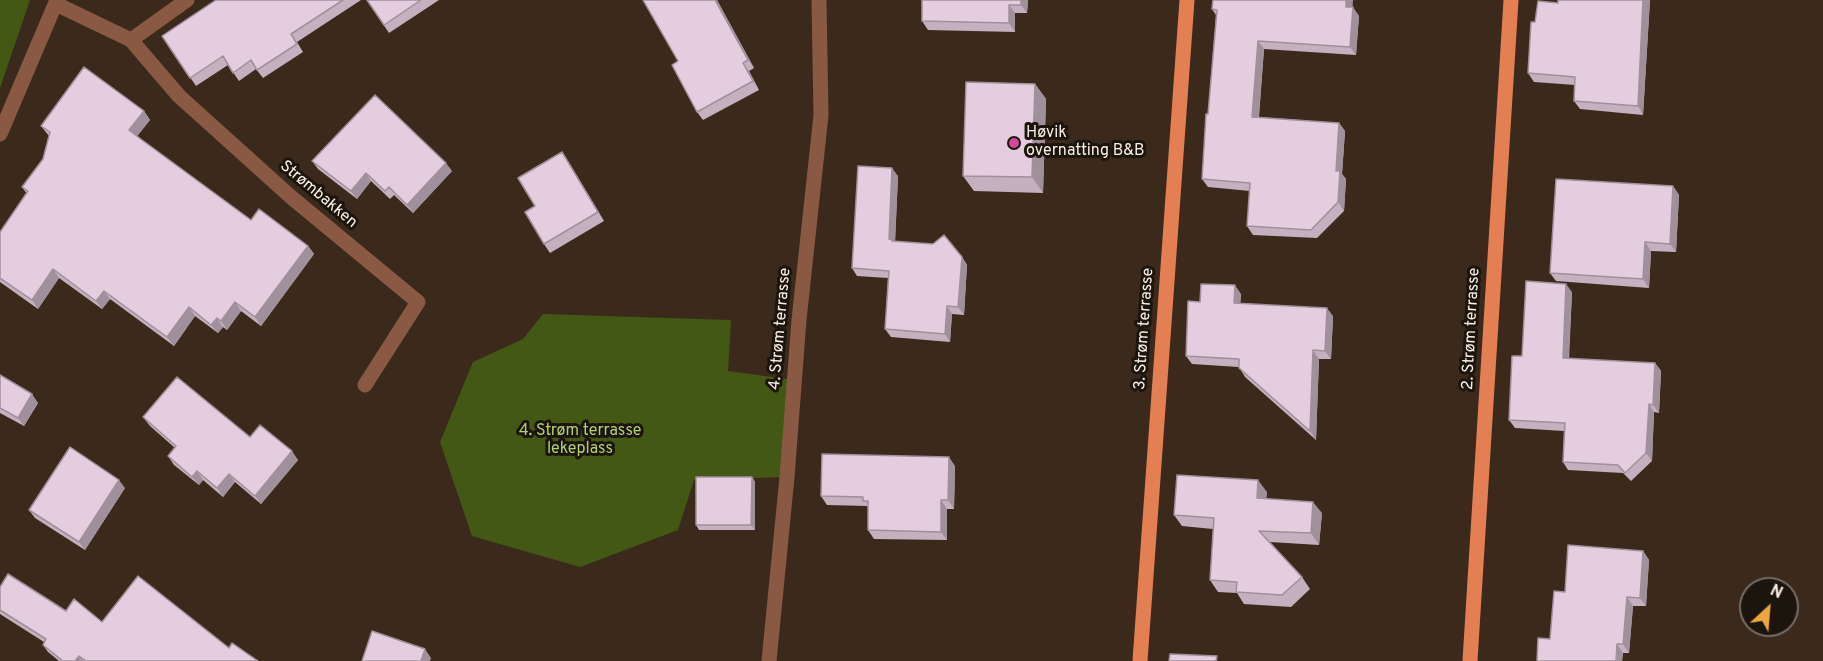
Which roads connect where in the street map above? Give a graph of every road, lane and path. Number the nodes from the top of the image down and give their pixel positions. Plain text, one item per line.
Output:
1 (187, 0) edge
2 (819, 0) edge
3 (1187, 0) edge
4 (1511, 0) edge
5 (56, 2) edge
6 (131, 40) junction
7 (0, 134) edge
8 (365, 385) dead end
9 (769, 661) edge
10 (1140, 661) edge
11 (1470, 661) edge

1 - 6 street
2 - 9 street, 4. Strøm terrasse
3 - 10 main road, 3. Strøm terrasse
4 - 11 main road, 2. Strøm terrasse
5 - 6 street, Strømbakken
5 - 7 street
6 - 8 street, Strømbakken

